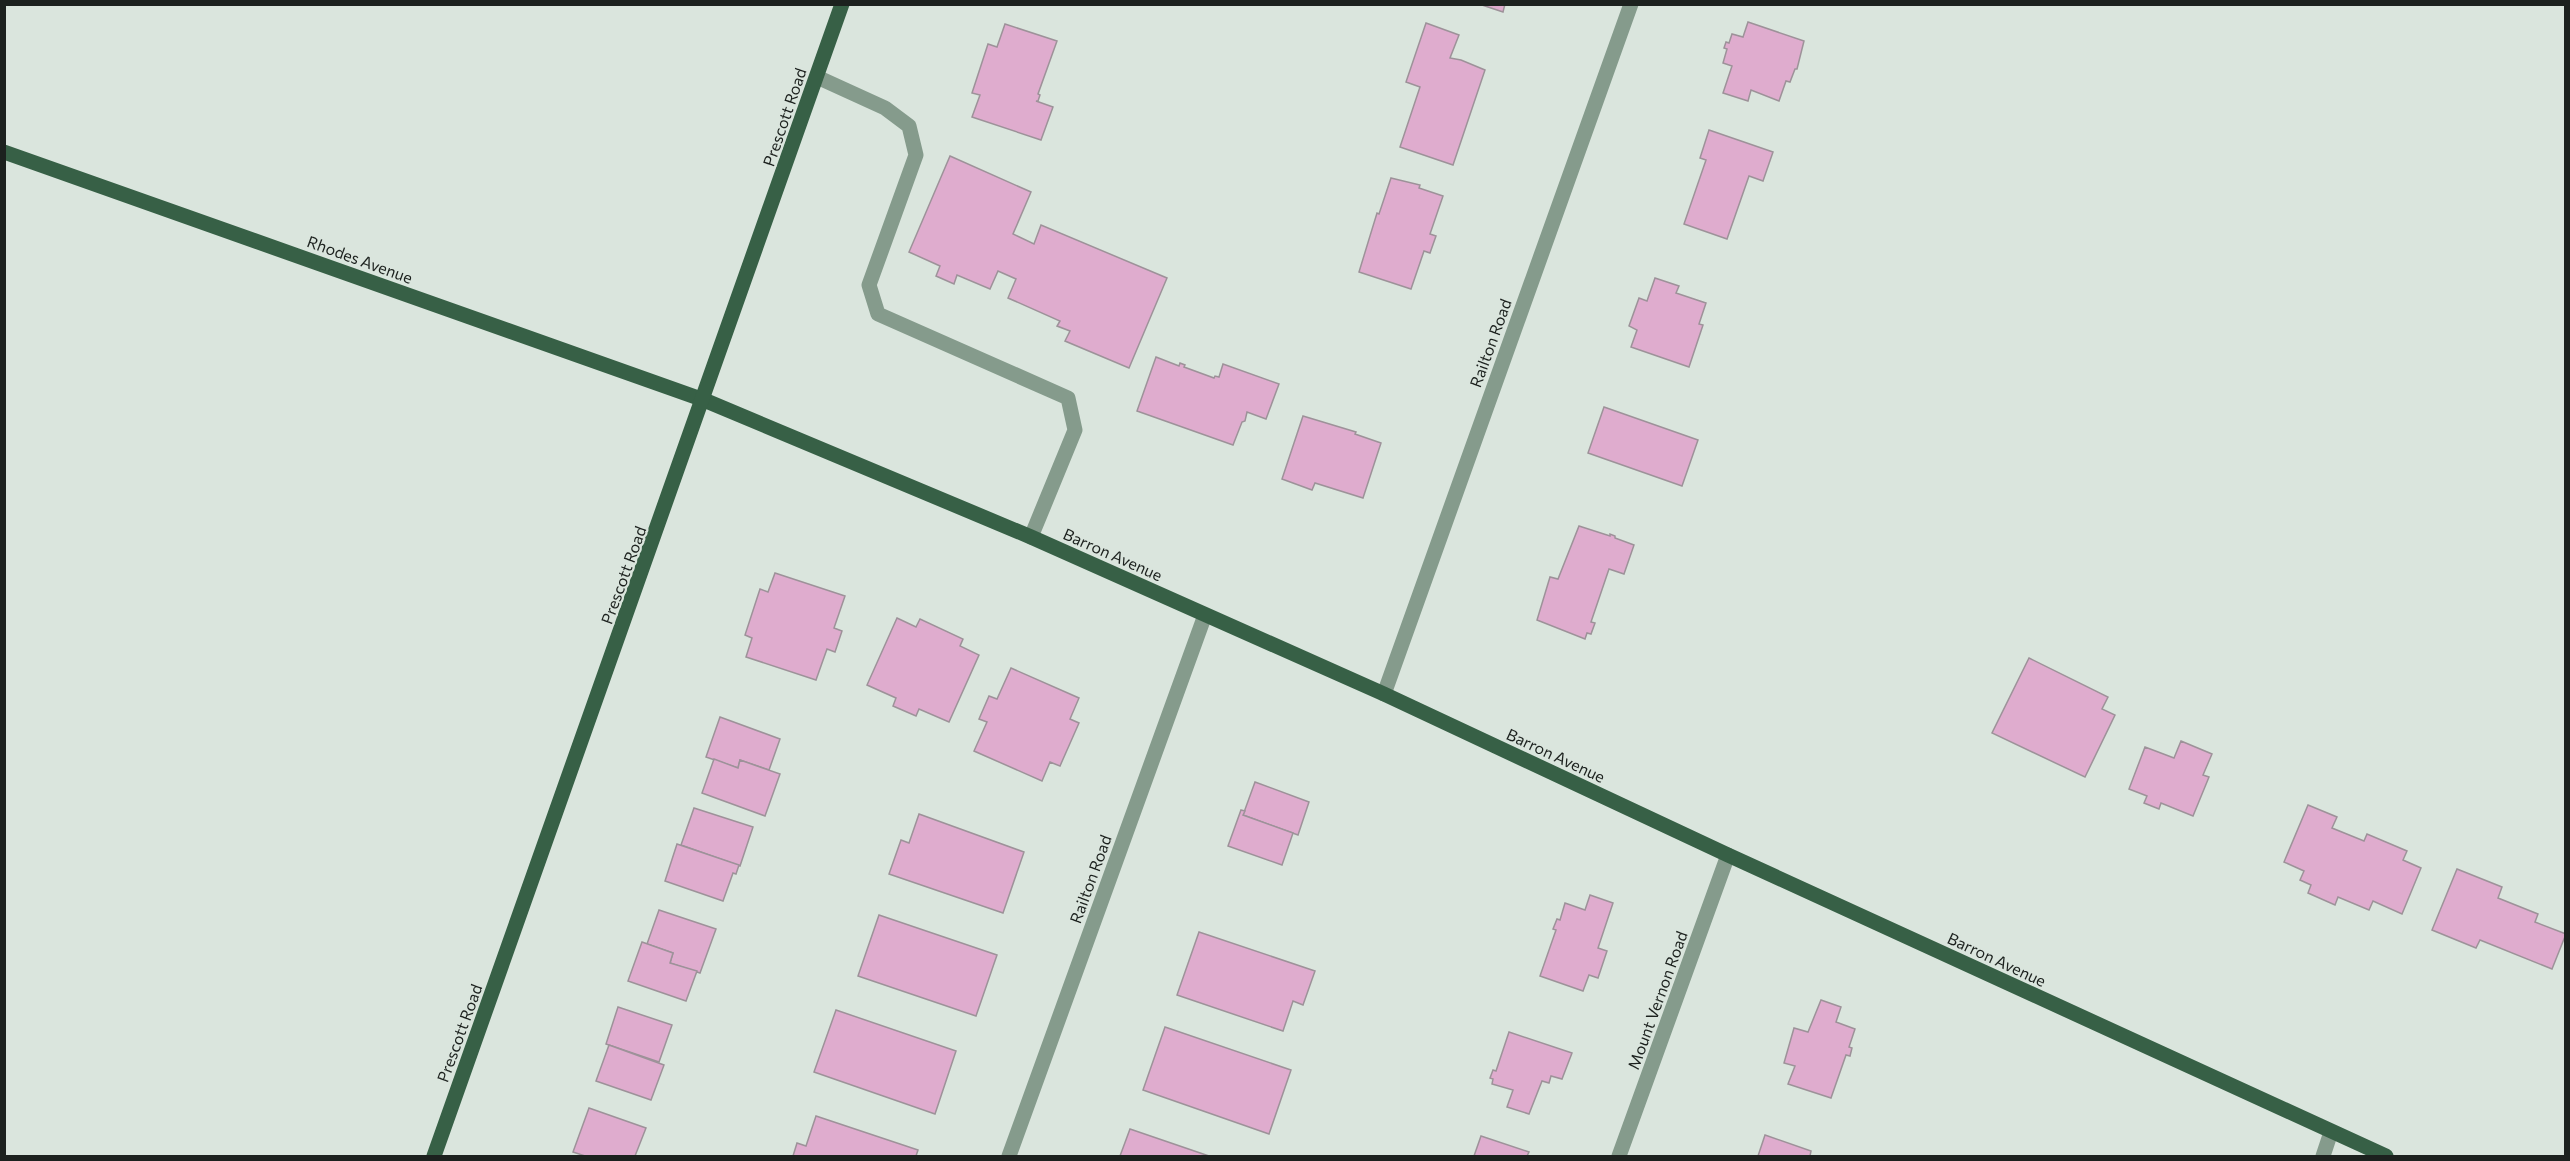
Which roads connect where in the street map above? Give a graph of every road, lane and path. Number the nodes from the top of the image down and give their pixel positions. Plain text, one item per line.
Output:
1 (842, 4) edge
2 (1631, 4) edge
3 (817, 77) junction
4 (4, 152) edge
5 (704, 400) junction
6 (1030, 537) junction
7 (1205, 615) junction
8 (1384, 694) junction
9 (1728, 855) junction
10 (2331, 1132) junction
11 (434, 1156) edge
12 (1010, 1156) edge
13 (1619, 1156) edge
14 (2323, 1156) edge
15 (2386, 1156) edge

1 - 3 main road, Prescott Road
2 - 8 street, Railton Road
3 - 5 main road, Prescott Road
3 - 6 street
4 - 5 main road, Rhodes Avenue
5 - 6 main road, Barron Avenue
5 - 11 main road, Prescott Road
6 - 7 main road, Barron Avenue
7 - 8 main road, Barron Avenue
7 - 12 street, Railton Road
8 - 9 main road, Barron Avenue
9 - 10 main road, Barron Avenue
9 - 13 street, Mount Vernon Road
10 - 14 street
10 - 15 main road, Barron Avenue

